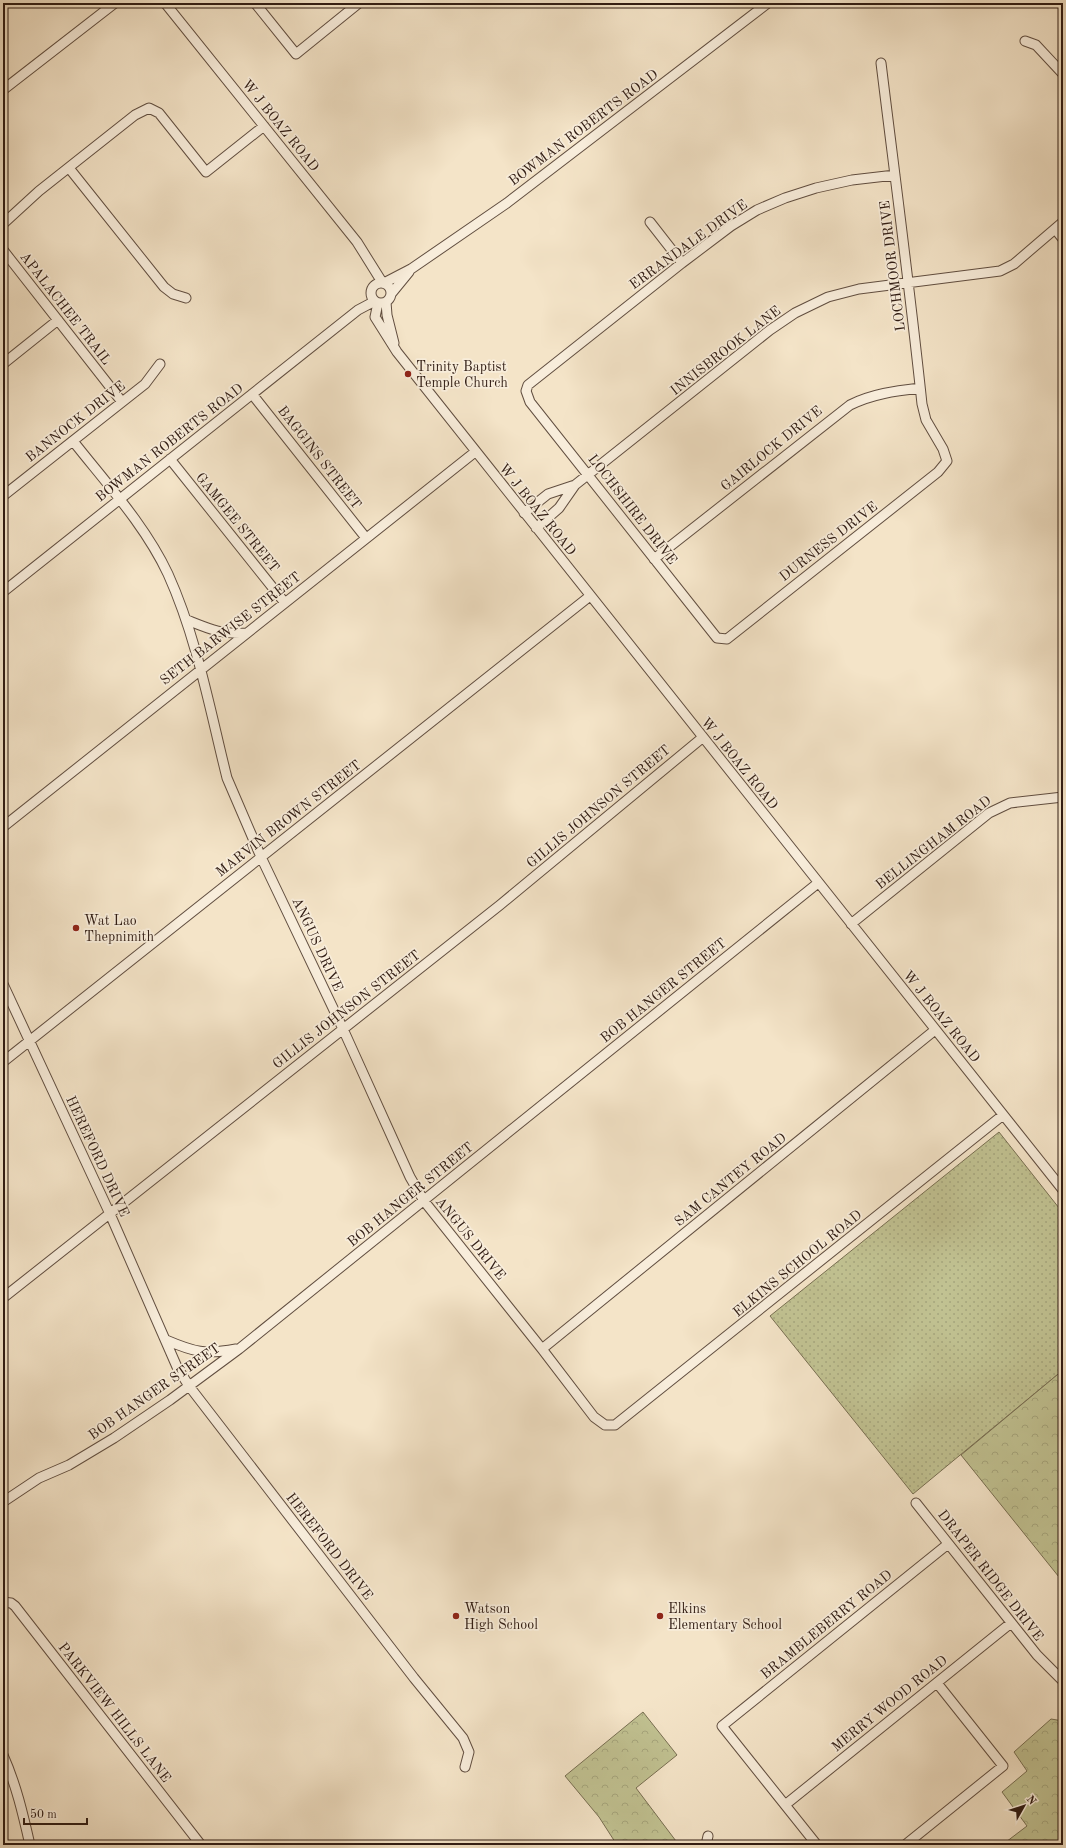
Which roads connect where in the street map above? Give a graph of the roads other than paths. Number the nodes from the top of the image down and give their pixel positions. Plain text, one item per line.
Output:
1 (115, 3) edge
2 (165, 3) edge
3 (255, 3) edge
4 (359, 3) edge
5 (768, 3) edge
6 (1025, 41) dead end
7 (881, 63) dead end
8 (1063, 74) edge
9 (3, 90) edge
10 (264, 126) junction
11 (69, 168) junction
12 (895, 175) junction
13 (650, 222) dead end
14 (1063, 222) edge
15 (3, 224) edge
16 (1055, 229) junction
17 (1063, 239) edge
18 (3, 250) edge
19 (682, 262) junction
20 (411, 270) junction
21 (909, 282) junction
22 (380, 293) junction
23 (186, 298) dead end
24 (58, 320) junction
25 (3, 364) edge
26 (160, 364) dead end
27 (920, 388) junction
28 (526, 391) joint
29 (252, 394) junction
30 (122, 402) junction
31 (73, 441) junction
32 (475, 452) junction
33 (170, 459) junction
34 (947, 461) joint
35 (588, 475) junction
36 (575, 485) junction
37 (3, 496) edge
38 (119, 500) junction
39 (524, 513) junction
40 (536, 528) junction
41 (366, 538) junction
42 (654, 559) junction
43 (3, 592) edge
44 (590, 596) junction
45 (285, 603) junction
46 (187, 620) junction
47 (246, 633) junction
48 (723, 640) joint
49 (200, 670) junction
50 (702, 738) junction
51 (1063, 797) edge
52 (3, 827) edge
53 (261, 857) junction
54 (818, 883) junction
55 (851, 924) junction
56 (3, 984) edge
57 (343, 1029) junction
58 (935, 1030) junction
59 (29, 1041) junction
60 (3, 1062) edge
61 (1003, 1115) junction
62 (1063, 1190) edge
63 (424, 1201) junction
64 (110, 1214) junction
65 (3, 1298) edge
66 (166, 1340) junction
67 (239, 1349) junction
68 (542, 1349) junction
69 (189, 1386) junction
70 (605, 1425) joint
71 (3, 1502) edge
72 (916, 1503) dead end
73 (948, 1544) junction
74 (3, 1602) edge
75 (1012, 1623) junction
76 (1063, 1681) edge
77 (937, 1683) junction
78 (3, 1755) edge
79 (465, 1767) dead end
80 (785, 1805) junction
81 (30, 1845) edge
82 (201, 1845) edge
83 (817, 1845) edge
84 (905, 1845) edge

1 - 9 street
2 - 10 street, W J BOAZ ROAD
3 - 4 street
5 - 20 street, BOWMAN ROBERTS ROAD
6 - 8 street
7 - 12 street, LOCHMOOR DRIVE
10 - 11 street
10 - 22 street, W J BOAZ ROAD
11 - 15 street
11 - 23 street
12 - 19 street, ERRANDALE DRIVE
12 - 21 street, LOCHMOOR DRIVE
13 - 19 street
14 - 16 street, INNISBROOK LANE
16 - 17 street
16 - 21 street, INNISBROOK LANE
18 - 24 street, APALACHEE TRAIL
19 - 28 street, ERRANDALE DRIVE
20 - 22 street, BOWMAN ROBERTS ROAD
20 - 22 street, BOWMAN ROBERTS ROAD
21 - 27 street, LOCHMOOR DRIVE
21 - 35 street, INNISBROOK LANE
22 - 29 street, BOWMAN ROBERTS ROAD
22 - 32 street, W J BOAZ ROAD
24 - 25 street
24 - 30 street, APALACHEE TRAIL
26 - 30 street, BANNOCK DRIVE
27 - 34 street, LOCHMOOR DRIVE
27 - 42 street, GAIRLOCK DRIVE
28 - 35 street, LOCHSHIRE DRIVE
29 - 33 street, BOWMAN ROBERTS ROAD
29 - 41 street, BAGGINS STREET
30 - 31 street, BANNOCK DRIVE
31 - 37 street, BANNOCK DRIVE
31 - 38 street, ANGUS DRIVE
32 - 39 street, W J BOAZ ROAD
32 - 41 street, SETH BARWISE STREET
33 - 38 street, BOWMAN ROBERTS ROAD
33 - 45 street, GAMGEE STREET
34 - 48 street, DURNESS DRIVE
35 - 36 street, INNISBROOK LANE
35 - 42 street, LOCHSHIRE DRIVE
36 - 39 street, INNISBROOK LANE
36 - 40 street, INNISBROOK LANE
38 - 43 street, BOWMAN ROBERTS ROAD
38 - 46 street, ANGUS DRIVE
39 - 40 street, W J BOAZ ROAD
40 - 44 street, W J BOAZ ROAD
41 - 45 street, SETH BARWISE STREET
42 - 48 street, LOCHSHIRE DRIVE
44 - 50 street, W J BOAZ ROAD
44 - 53 street, MARVIN BROWN STREET
45 - 47 street, SETH BARWISE STREET
46 - 47 street
46 - 49 street, ANGUS DRIVE
47 - 49 street, SETH BARWISE STREET
49 - 52 street, SETH BARWISE STREET
49 - 53 street, ANGUS DRIVE
50 - 54 street, W J BOAZ ROAD
50 - 57 street, GILLIS JOHNSON STREET
51 - 55 street, BELLINGHAM ROAD
53 - 57 street, ANGUS DRIVE
53 - 59 street, MARVIN BROWN STREET
54 - 55 street, W J BOAZ ROAD
54 - 63 street, BOB HANGER STREET
55 - 58 street, W J BOAZ ROAD
56 - 59 street, HEREFORD DRIVE
57 - 63 street, ANGUS DRIVE
57 - 64 street, GILLIS JOHNSON STREET
58 - 61 street, W J BOAZ ROAD
58 - 68 street, SAM CANTEY ROAD
59 - 60 street, MARVIN BROWN STREET
59 - 64 street, HEREFORD DRIVE
61 - 62 street, W J BOAZ ROAD
61 - 70 street, ELKINS SCHOOL ROAD
63 - 67 street, BOB HANGER STREET
63 - 68 street, ANGUS DRIVE
64 - 65 street, GILLIS JOHNSON STREET
64 - 66 street, HEREFORD DRIVE
66 - 67 street
66 - 69 street, HEREFORD DRIVE
67 - 69 street, BOB HANGER STREET
68 - 70 street, ANGUS DRIVE
69 - 71 street, BOB HANGER STREET
69 - 79 street, HEREFORD DRIVE
72 - 73 street, DRAPER RIDGE DRIVE
73 - 75 street, DRAPER RIDGE DRIVE
73 - 80 street, BRAMBLEBERRY ROAD
74 - 82 street, PARKVIEW HILLS LANE
75 - 76 street, DRAPER RIDGE DRIVE
75 - 77 street, MERRY WOOD ROAD
77 - 80 street, MERRY WOOD ROAD
77 - 84 street
78 - 81 street
80 - 83 street

